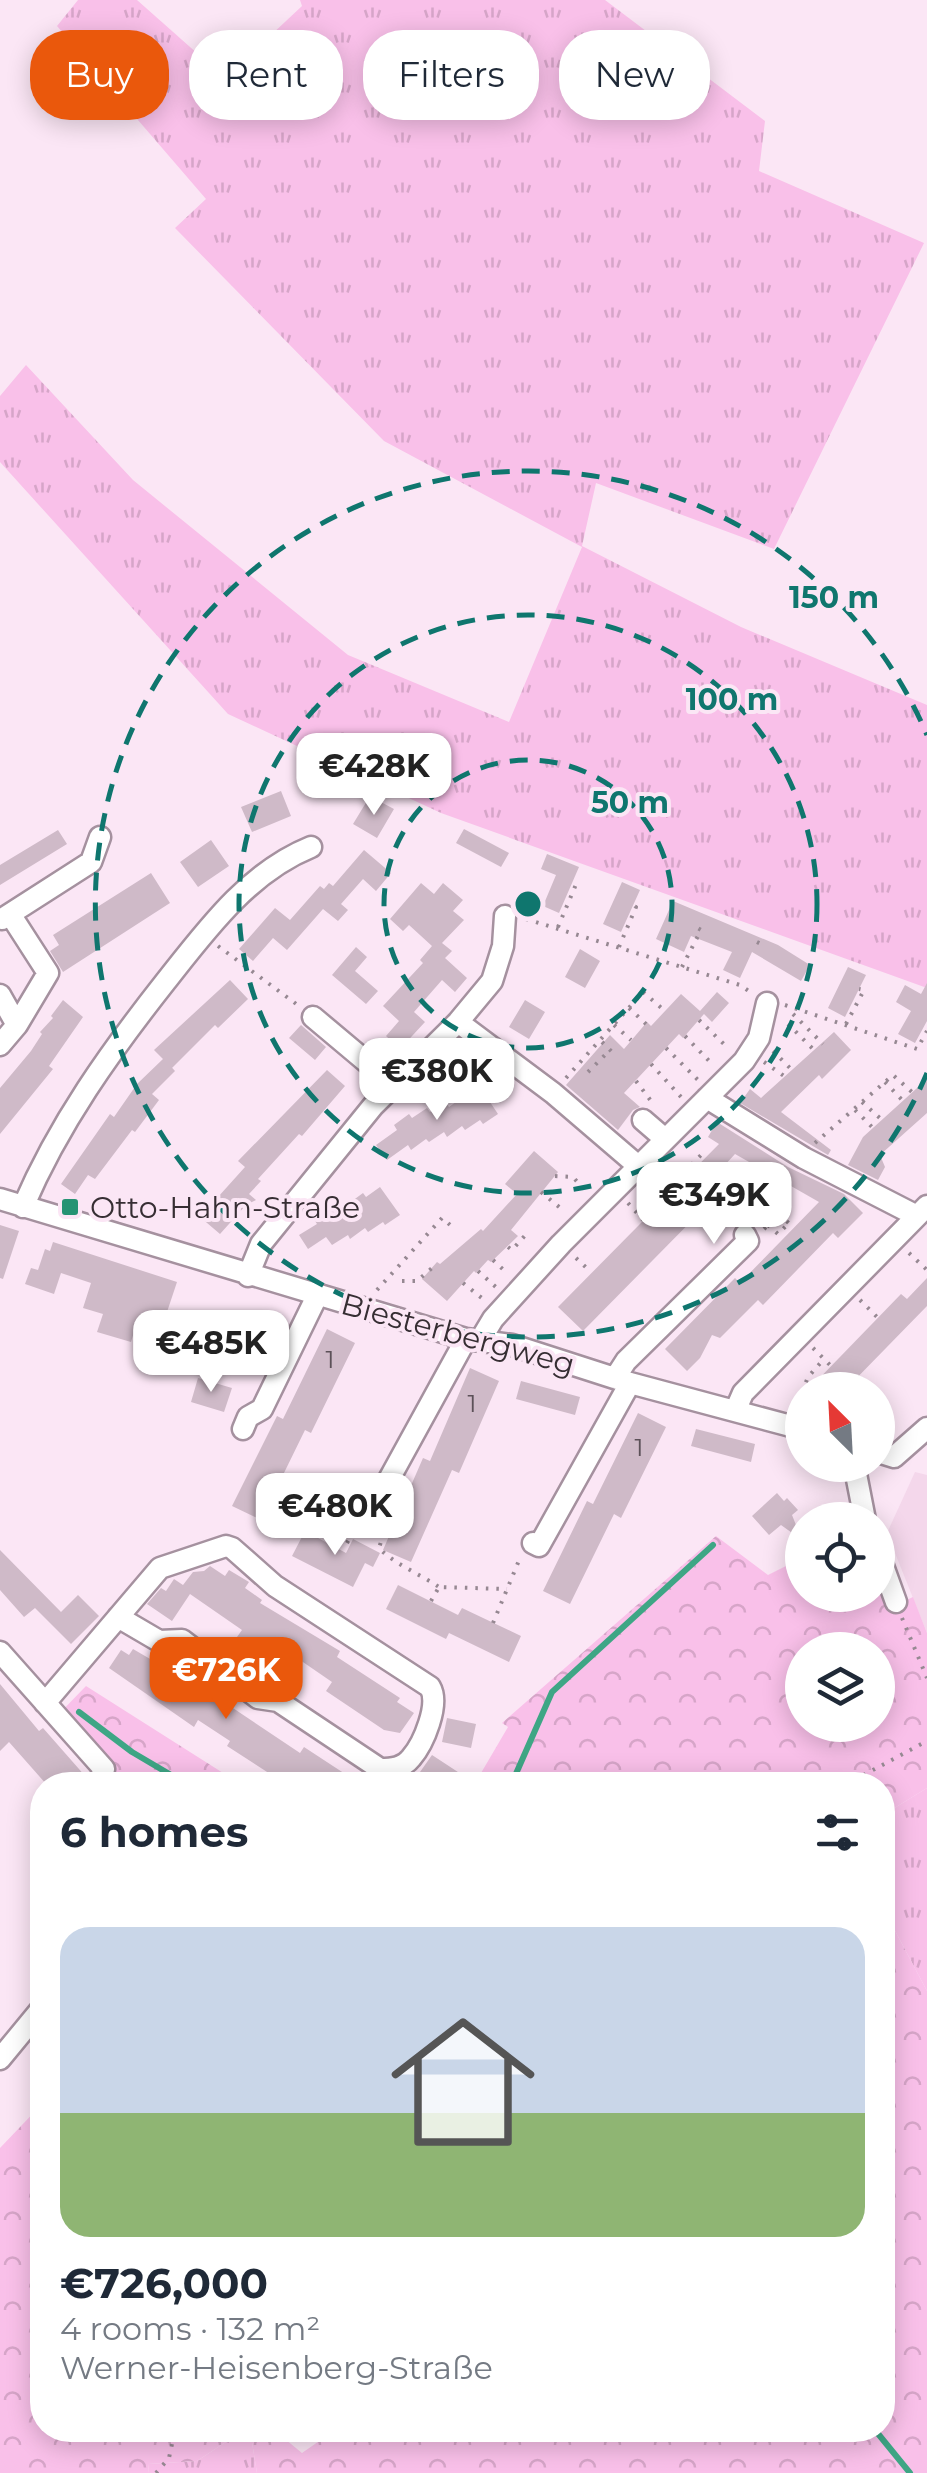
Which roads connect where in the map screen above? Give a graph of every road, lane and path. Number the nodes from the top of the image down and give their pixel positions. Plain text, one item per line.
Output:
1 (100, 837) dead end
2 (311, 847) dead end
3 (574, 880) dead end
4 (632, 906) dead end
5 (505, 916) joint
6 (5, 917) edge
7 (694, 926) dead end
8 (558, 927) junction
9 (202, 935) junction
10 (757, 942) dead end
11 (766, 946) dead end
12 (619, 947) junction
13 (682, 967) junction
14 (859, 988) dead end
15 (0, 995) edge
16 (768, 1003) joint
17 (796, 1006) dead end
18 (630, 1008) junction
19 (665, 1011) dead end
20 (793, 1014) dead end
21 (314, 1017) joint
22 (699, 1020) dead end
23 (458, 1022) junction
24 (17, 1024) junction
25 (646, 1024) dead end
26 (788, 1024) dead end
27 (846, 1024) junction
28 (614, 1025) junction
29 (927, 1031) edge
30 (685, 1036) dead end
31 (631, 1040) dead end
32 (600, 1041) junction
33 (822, 1044) dead end
34 (0, 1045) edge
35 (770, 1047) dead end
36 (666, 1048) dead end
37 (610, 1050) junction
38 (733, 1052) dead end
39 (814, 1052) dead end
40 (616, 1056) dead end
41 (760, 1059) dead end
42 (652, 1064) dead end
43 (791, 1070) dead end
44 (720, 1071) dead end
45 (588, 1072) dead end
46 (784, 1076) dead end
47 (885, 1082) junction
48 (394, 1085) junction
49 (553, 1093) junction
50 (913, 1093) dead end
51 (700, 1097) junction
52 (862, 1102) junction
53 (904, 1102) dead end
54 (854, 1108) junction
55 (643, 1120) dead end
56 (881, 1120) dead end
57 (873, 1128) dead end
58 (665, 1139) junction
59 (706, 1150) dead end
60 (804, 1158) junction
61 (648, 1163) junction
62 (555, 1176) dead end
63 (678, 1182) junction
64 (541, 1192) dead end
65 (620, 1196) dead end
66 (591, 1198) dead end
67 (0, 1199) edge
68 (23, 1207) junction
69 (922, 1211) edge
70 (779, 1214) junction
71 (570, 1217) dead end
72 (768, 1225) junction
73 (456, 1230) dead end
74 (529, 1231) dead end
75 (746, 1238) joint
76 (902, 1246) dead end
77 (508, 1248) dead end
78 (493, 1260) dead end
79 (579, 1261) dead end
80 (432, 1268) dead end
81 (927, 1270) edge
82 (478, 1272) dead end
83 (592, 1272) dead end
84 (248, 1276) junction
85 (513, 1279) dead end
86 (402, 1281) dead end
87 (463, 1283) dead end
88 (501, 1292) dead end
89 (855, 1294) dead end
90 (318, 1296) junction
91 (370, 1298) dead end
92 (490, 1304) dead end
93 (878, 1318) dead end
94 (473, 1339) junction
95 (807, 1342) dead end
96 (824, 1359) junction
97 (831, 1366) dead end
98 (813, 1372) edge
99 (623, 1380) junction
100 (736, 1409) junction
101 (246, 1423) dead end
102 (785, 1424) edge
103 (927, 1428) edge
104 (895, 1456) edge
105 (365, 1507) junction
106 (387, 1523) dead end
107 (348, 1543) dead end
108 (533, 1543) joint
109 (334, 1547) dead end
110 (439, 1587) junction
111 (507, 1589) junction
112 (431, 1601) dead end
113 (896, 1602) edge
114 (118, 1617) junction
115 (492, 1622) dead end
116 (0, 1652) edge
117 (927, 1678) edge
118 (45, 1703) junction
119 (927, 1741) edge
120 (97, 1772) edge
121 (869, 1772) edge
122 (30, 2023) edge
123 (0, 2059) edge
124 (172, 2442) edge
125 (156, 2473) edge

1 - 6 street
2 - 9 street
3 - 8 path
4 - 12 path
5 - 8 path
5 - 23 street
6 - 24 street
7 - 13 path
8 - 12 path
9 - 21 path
9 - 68 street
10 - 11 path
12 - 13 path
13 - 16 path
14 - 27 path
15 - 24 street
16 - 51 street
17 - 27 path
18 - 19 path
18 - 25 path
18 - 28 path
20 - 33 path
21 - 48 street
22 - 38 path
23 - 48 street
23 - 49 street
24 - 34 street
26 - 39 path
27 - 29 path
28 - 31 path
28 - 32 path
30 - 44 path
32 - 37 path
32 - 49 path
35 - 43 path
36 - 51 path
37 - 40 path
37 - 45 path
41 - 46 path
42 - 51 path
47 - 50 path
47 - 52 path
47 - 53 path
48 - 84 street
49 - 61 street
51 - 58 street
51 - 60 street
52 - 54 path
52 - 56 path
54 - 57 path
54 - 60 path
55 - 58 street
58 - 61 street
59 - 63 path
60 - 69 street
60 - 70 path
61 - 63 path
61 - 94 street
62 - 66 path
63 - 65 path
64 - 71 path
67 - 68 street, Biesterbergweg
68 - 84 street, Biesterbergweg
69 - 100 street
70 - 72 path
70 - 72 path
72 - 75 path
73 - 91 path
74 - 77 path
75 - 99 street
76 - 81 path
78 - 85 path
79 - 83 path
80 - 86 path
82 - 88 path
84 - 90 street, Biesterbergweg
87 - 92 path
89 - 93 path
90 - 94 street, Biesterbergweg
90 - 101 street
94 - 99 street, Biesterbergweg
94 - 105 street
95 - 96 path
96 - 97 path
96 - 98 path
99 - 100 street, Biesterbergweg
99 - 108 street
100 - 102 street, Biesterbergweg
103 - 104 street
105 - 107 path
105 - 109 path
106 - 110 path
108 - 111 path
110 - 111 path
110 - 112 path
111 - 115 path
113 - 117 path
114 - 114 street
114 - 118 street
116 - 118 street
118 - 120 street
119 - 121 path
122 - 123 street
124 - 125 path

